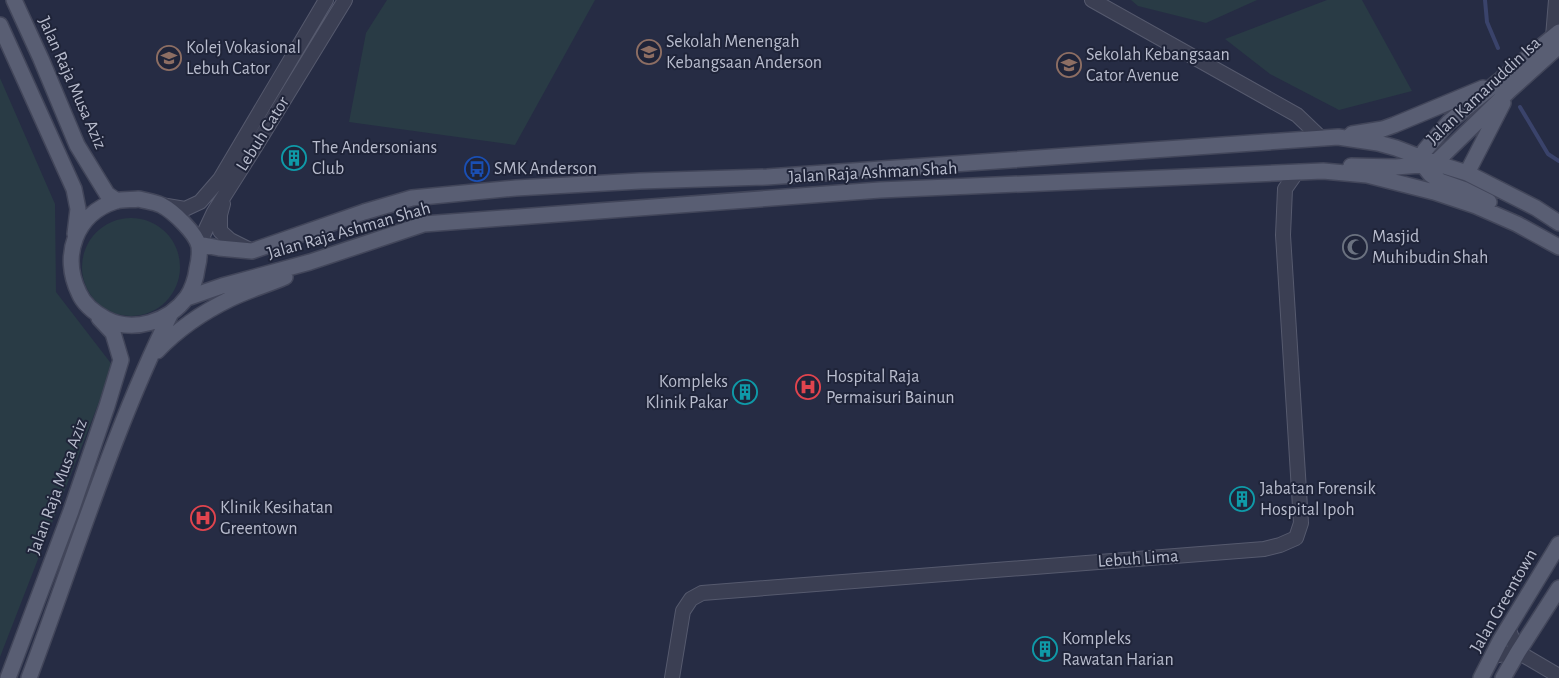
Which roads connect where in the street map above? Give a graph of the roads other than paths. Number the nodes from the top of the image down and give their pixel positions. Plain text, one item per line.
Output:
1 (14, 0) edge
2 (326, 0) edge
3 (345, 0) edge
4 (1092, 0) edge
5 (1556, 0) edge
6 (0, 25) edge
7 (1557, 38) edge
8 (1504, 86) junction
9 (1338, 136) junction
10 (1320, 138) junction
11 (1427, 162) junction
12 (1323, 171) junction
13 (1298, 172) junction
14 (1467, 173) junction
15 (227, 189) junction
16 (117, 201) junction
17 (160, 205) junction
18 (1559, 223) edge
19 (74, 240) junction
20 (199, 244) junction
21 (1559, 245) edge
22 (252, 251) junction
23 (310, 262) junction
24 (187, 298) junction
25 (171, 312) junction
26 (95, 313) junction
27 (148, 360) junction
28 (1559, 544) edge
29 (1559, 588) edge
30 (1508, 628) junction
31 (1518, 652) junction
32 (1492, 656) junction
33 (1559, 676) edge
34 (8, 678) edge
35 (29, 678) edge
36 (672, 678) edge
37 (1481, 678) edge
38 (1503, 678) edge

1 - 16 main road, Jalan Raja Musa Aziz
2 - 17 street, Lebuh Cator
3 - 15 street, Lebuh Cator
4 - 10 street
5 - 7 street
6 - 19 main road
7 - 8 main road, Jalan Kamaruddin Isa
8 - 9 main road
8 - 11 main road, Jalan Kamaruddin Isa
8 - 14 main road
9 - 10 main road, Jalan Raja Ashman Shah
9 - 11 main road, Jalan Raja Ashman Shah
10 - 22 main road, Jalan Raja Ashman Shah
11 - 12 main road
11 - 14 main road, Jalan Raja Ashman Shah
11 - 21 main road
12 - 13 main road, Jalan Raja Ashman Shah
12 - 21 main road, Jalan Raja Ashman Shah
13 - 23 main road, Jalan Raja Ashman Shah
13 - 36 street, Lebuh Lima
14 - 18 main road, Jalan Raja Ashman Shah
15 - 20 street, Lebuh Cator
15 - 22 street
16 - 17 main road
16 - 19 main road
17 - 20 main road
19 - 26 main road
20 - 22 main road, Jalan Raja Ashman Shah
20 - 24 main road
23 - 24 main road, Jalan Raja Ashman Shah
23 - 27 main road
24 - 25 main road
25 - 26 main road
25 - 27 main road
26 - 34 main road, Jalan Raja Musa Aziz
27 - 35 main road
28 - 30 main road, Jalan Greentown
29 - 31 main road
30 - 31 street
30 - 32 main road, Jalan Greentown
31 - 32 street
31 - 33 street
31 - 38 main road
32 - 37 main road, Jalan Greentown

